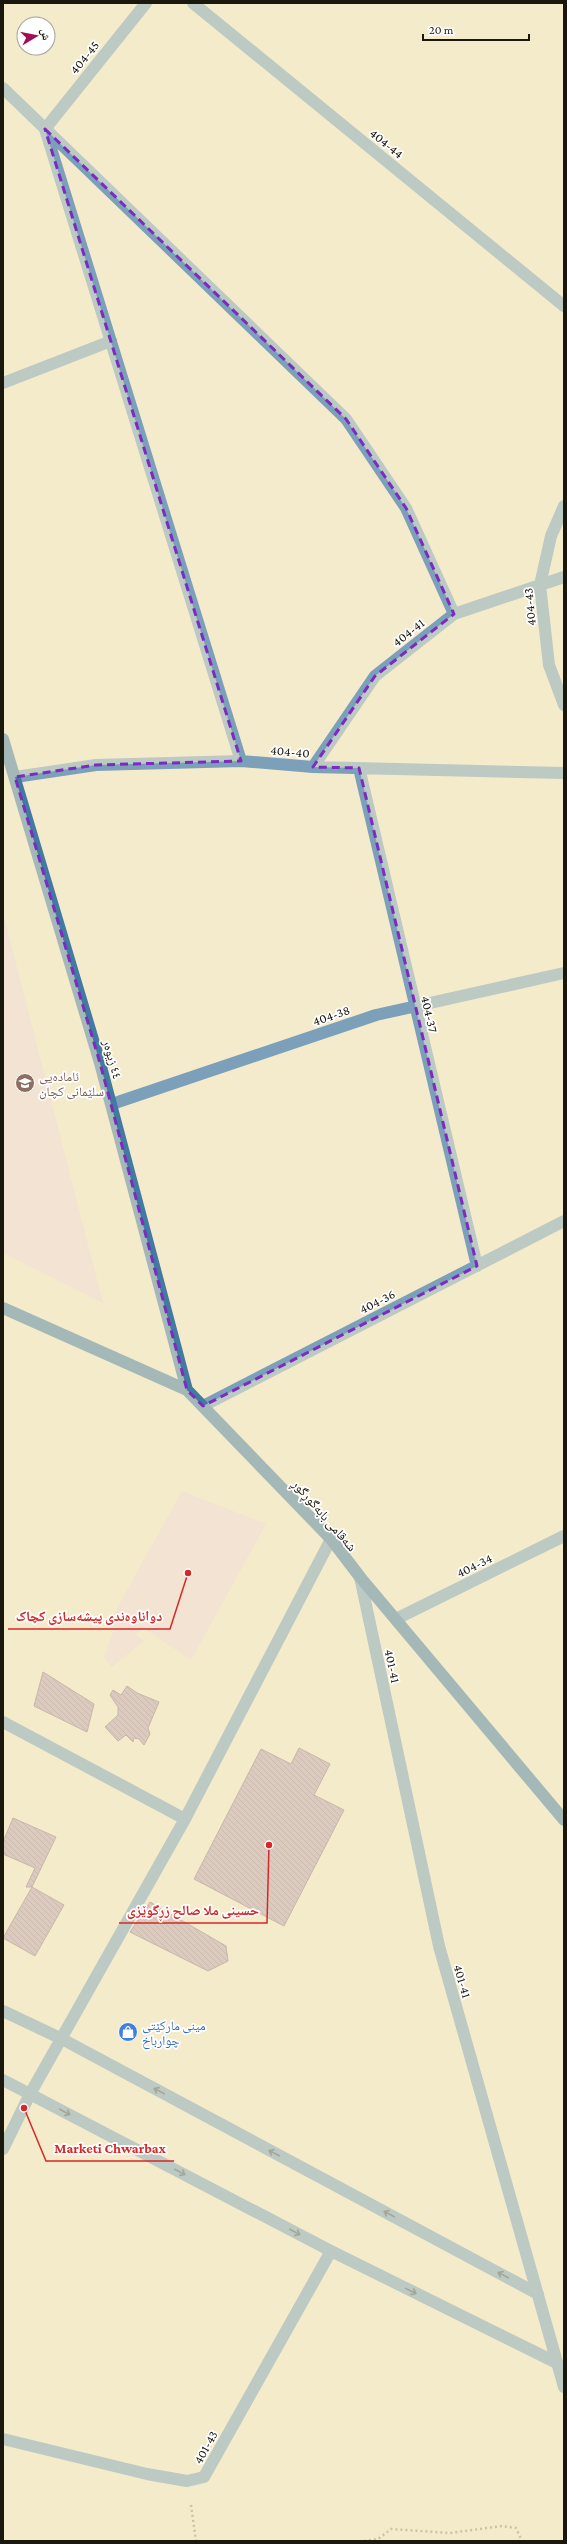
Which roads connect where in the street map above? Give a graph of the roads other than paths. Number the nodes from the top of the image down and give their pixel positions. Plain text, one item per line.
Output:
1 (146, 3) edge
2 (193, 3) edge
3 (3, 88) edge
4 (45, 129) junction
5 (564, 306) edge
6 (110, 340) junction
7 (3, 383) edge
8 (564, 506) edge
9 (564, 576) edge
10 (540, 585) junction
11 (454, 614) junction
12 (564, 706) edge
13 (3, 739) edge
14 (241, 761) junction
15 (313, 767) junction
16 (359, 768) junction
17 (564, 774) edge
18 (15, 777) junction
19 (564, 973) edge
20 (414, 1006) junction
21 (112, 1104) junction
22 (564, 1221) edge
23 (477, 1266) junction
24 (3, 1308) edge
25 (187, 1390) junction
26 (203, 1406) junction
27 (564, 1536) edge
28 (331, 1539) junction
29 (360, 1577) junction
30 (396, 1619) junction
31 (3, 1722) edge
32 (185, 1819) junction
33 (564, 1820) edge
34 (3, 2011) edge
35 (62, 2039) junction
36 (3, 2080) edge
37 (30, 2094) junction
38 (3, 2149) edge
39 (330, 2251) junction
40 (538, 2294) junction
41 (557, 2363) junction
42 (564, 2387) edge
43 (3, 2440) edge

1 - 4 street, 404-45
2 - 5 street, 404-44
3 - 4 street
4 - 6 street
4 - 11 street
6 - 7 street
6 - 14 street
8 - 10 street, 404-43
9 - 10 street, 404-41
10 - 11 street, 404-41
10 - 12 street, 404-43
11 - 15 street, 404-41
13 - 18 street, ٤٤ زیوەر
14 - 15 street, 404-40
14 - 18 street, 404-40
15 - 16 street, 404-40
16 - 17 street, 404-40
16 - 20 street, 404-37
18 - 21 street, ٤٤ زیوەر
19 - 20 street, 404-38
20 - 21 street, 404-38
20 - 23 street, 404-37
21 - 25 street, ٤٤ زیوەر
22 - 23 street, 404-36
23 - 26 street, 404-36
24 - 25 street, شەقامی بابەگوڕگوڕ
25 - 26 street, شەقامی بابەگوڕگوڕ
26 - 28 street, شەقامی بابەگوڕگوڕ
27 - 30 street, 404-34
28 - 29 street, شەقامی بابەگوڕگوڕ
28 - 32 street
29 - 30 street, شەقامی بابەگوڕگوڕ
29 - 40 street, 401-41
30 - 33 street, شەقامی بابەگوڕگوڕ
31 - 32 street
32 - 35 street
34 - 35 street
35 - 37 street
40 -> 35 street
36 - 37 street
37 - 38 street
37 -> 39 street
39 -> 41 street
39 - 43 street, 401-43
40 - 41 street, 401-41
41 - 42 street, 401-41

